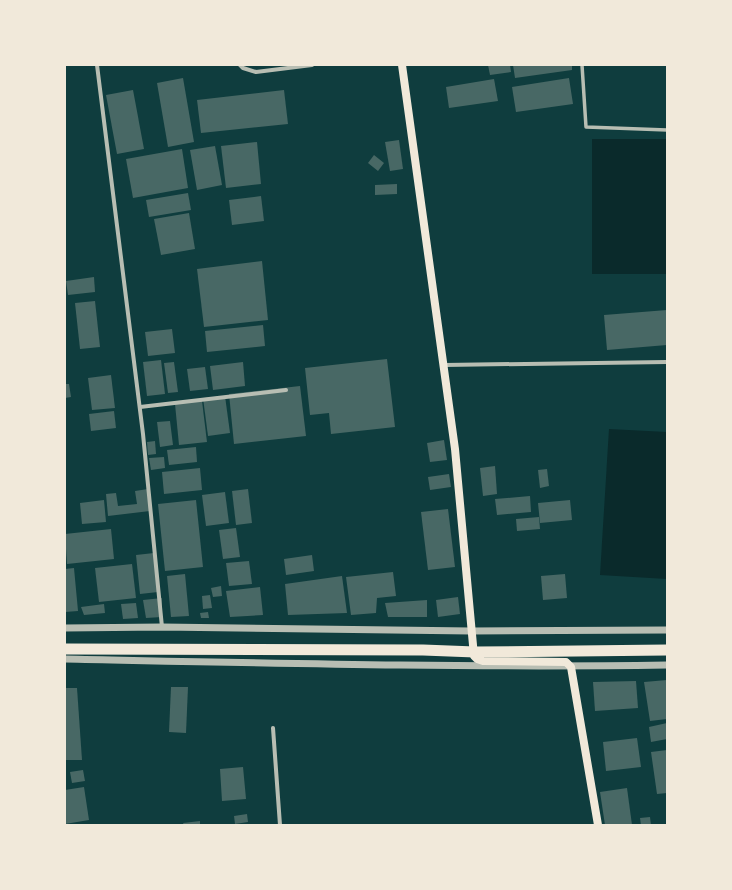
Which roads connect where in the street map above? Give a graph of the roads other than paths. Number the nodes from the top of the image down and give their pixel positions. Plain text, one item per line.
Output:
1 (97, 65) edge
2 (240, 65) edge
3 (312, 65) edge
4 (402, 65) edge
5 (582, 65) edge
6 (667, 130) edge
7 (667, 362) edge
8 (444, 365) junction
9 (286, 390) dead end
10 (140, 407) junction
11 (162, 627) junction
12 (65, 628) edge
13 (667, 630) edge
14 (471, 631) junction
15 (65, 649) edge
16 (667, 650) edge
17 (65, 659) edge
18 (667, 665) edge
19 (571, 666) junction
20 (273, 728) dead end
21 (280, 825) edge
22 (598, 825) edge

1 - 10 street
2 - 3 street
4 - 8 main road
5 - 6 street
7 - 8 street
8 - 14 main road
9 - 10 street
10 - 11 street
11 - 12 street
11 - 14 street
13 - 14 street
14 - 19 main road
15 - 16 highway
17 - 19 street
18 - 19 street
19 - 22 main road
20 - 21 street

